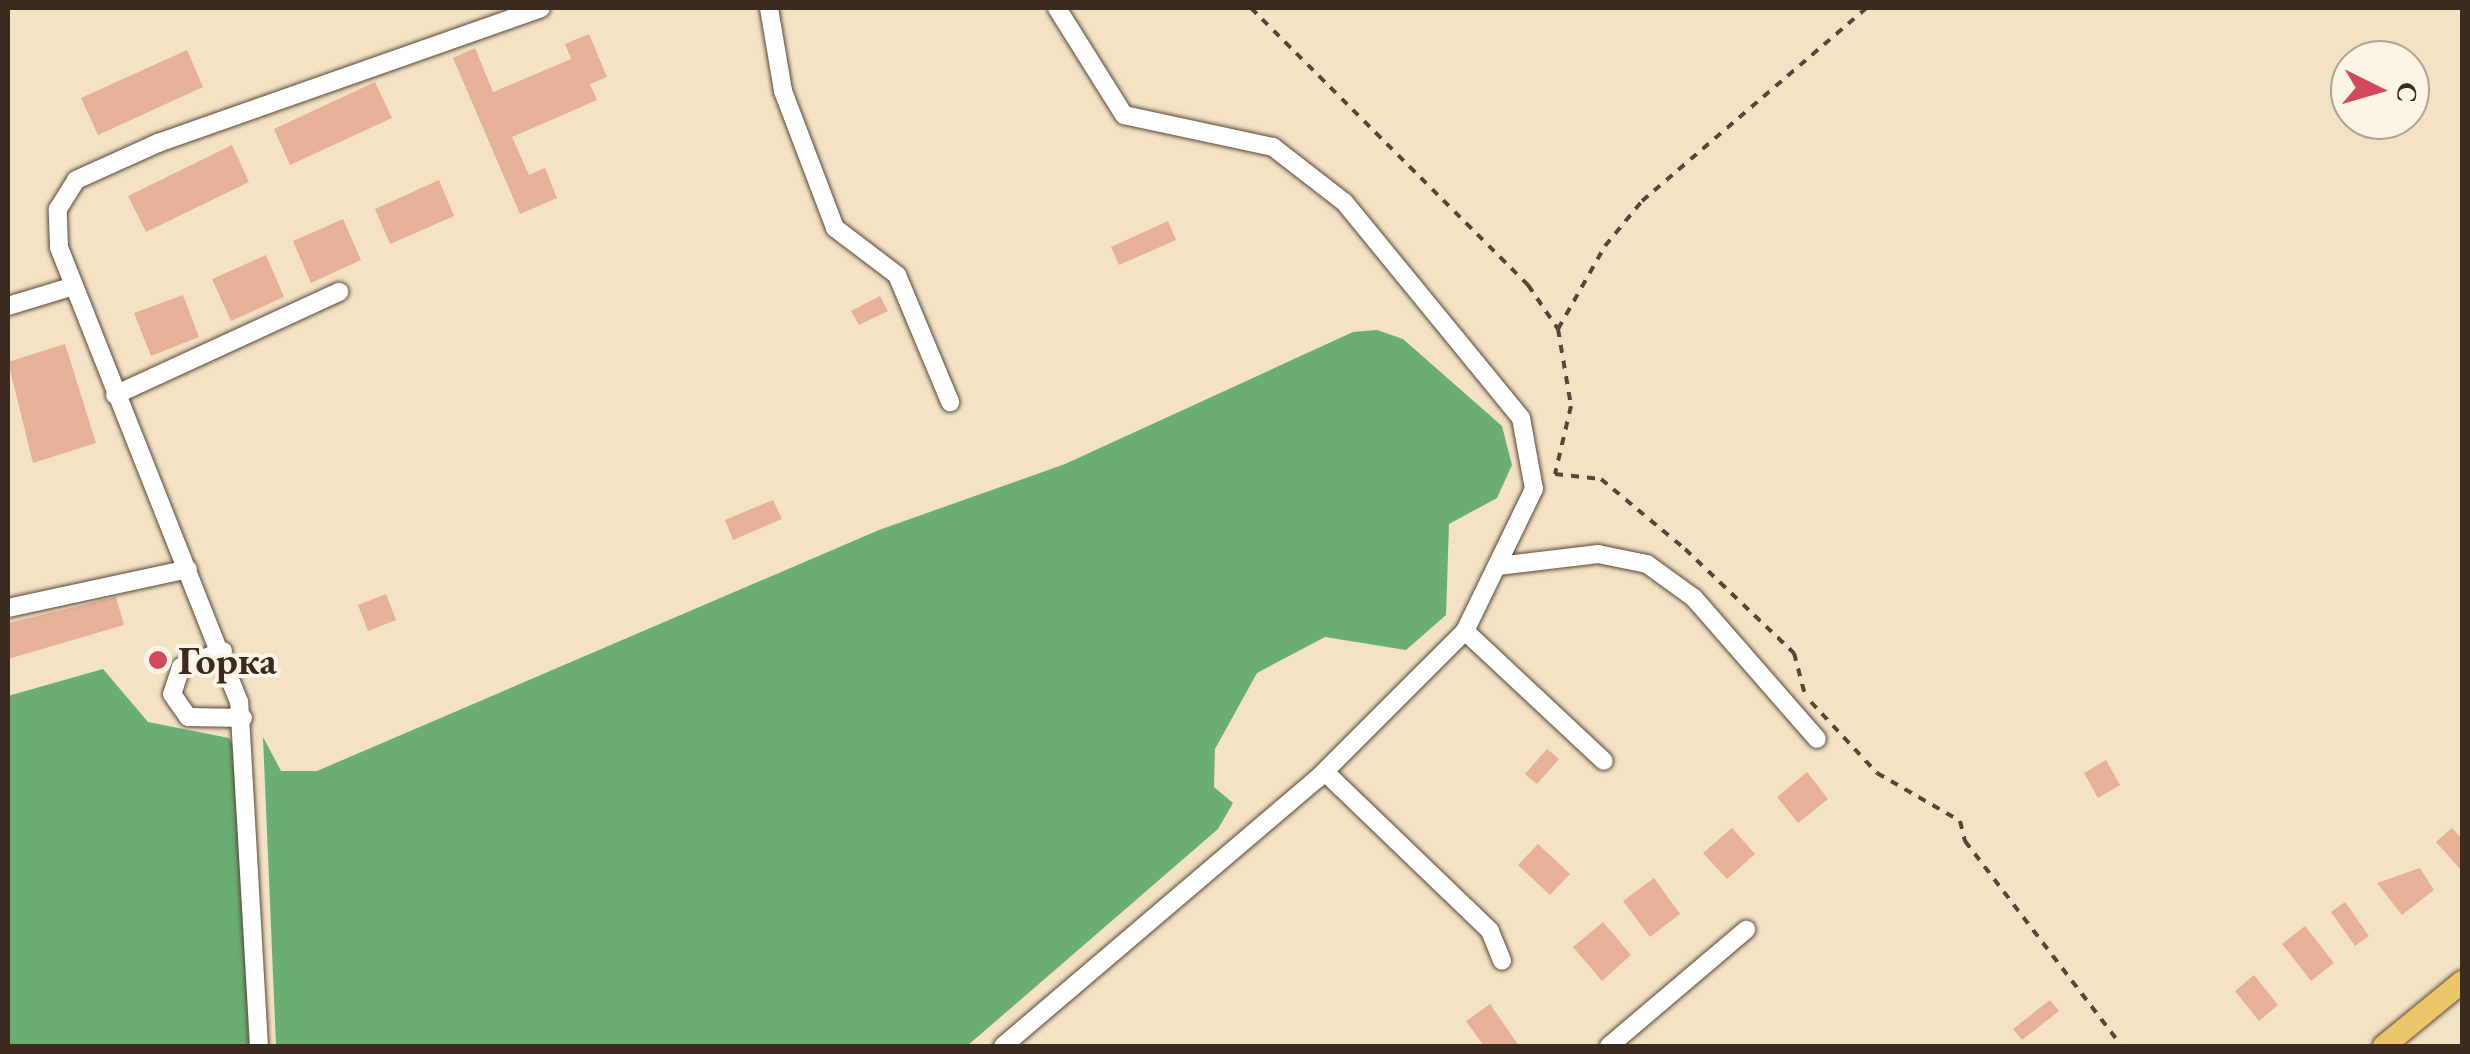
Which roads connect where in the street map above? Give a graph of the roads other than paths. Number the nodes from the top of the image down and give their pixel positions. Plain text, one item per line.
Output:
1 (542, 8) edge
2 (769, 8) edge
3 (1057, 8) edge
4 (74, 286) junction
5 (339, 292) dead end
6 (8, 306) edge
7 (116, 394) junction
8 (950, 402) dead end
9 (1498, 566) junction
10 (188, 568) junction
11 (8, 608) edge
12 (1466, 631) junction
13 (222, 651) junction
14 (243, 718) junction
15 (1817, 738) dead end
16 (1604, 761) dead end
17 (1325, 772) junction
18 (1746, 930) dead end
19 (1502, 961) dead end
20 (2462, 982) edge
21 (259, 1046) edge
22 (1003, 1046) edge
23 (1609, 1046) edge
24 (2384, 1046) edge

1 - 4 street
2 - 8 street
3 - 9 street
4 - 6 street
4 - 7 street
5 - 7 street
7 - 10 street
9 - 12 street
9 - 15 street
10 - 11 street
10 - 13 street
12 - 16 street
12 - 17 street
13 - 14 street
13 - 14 street
14 - 21 street
17 - 19 street
17 - 22 street
18 - 23 street
20 - 24 main road

